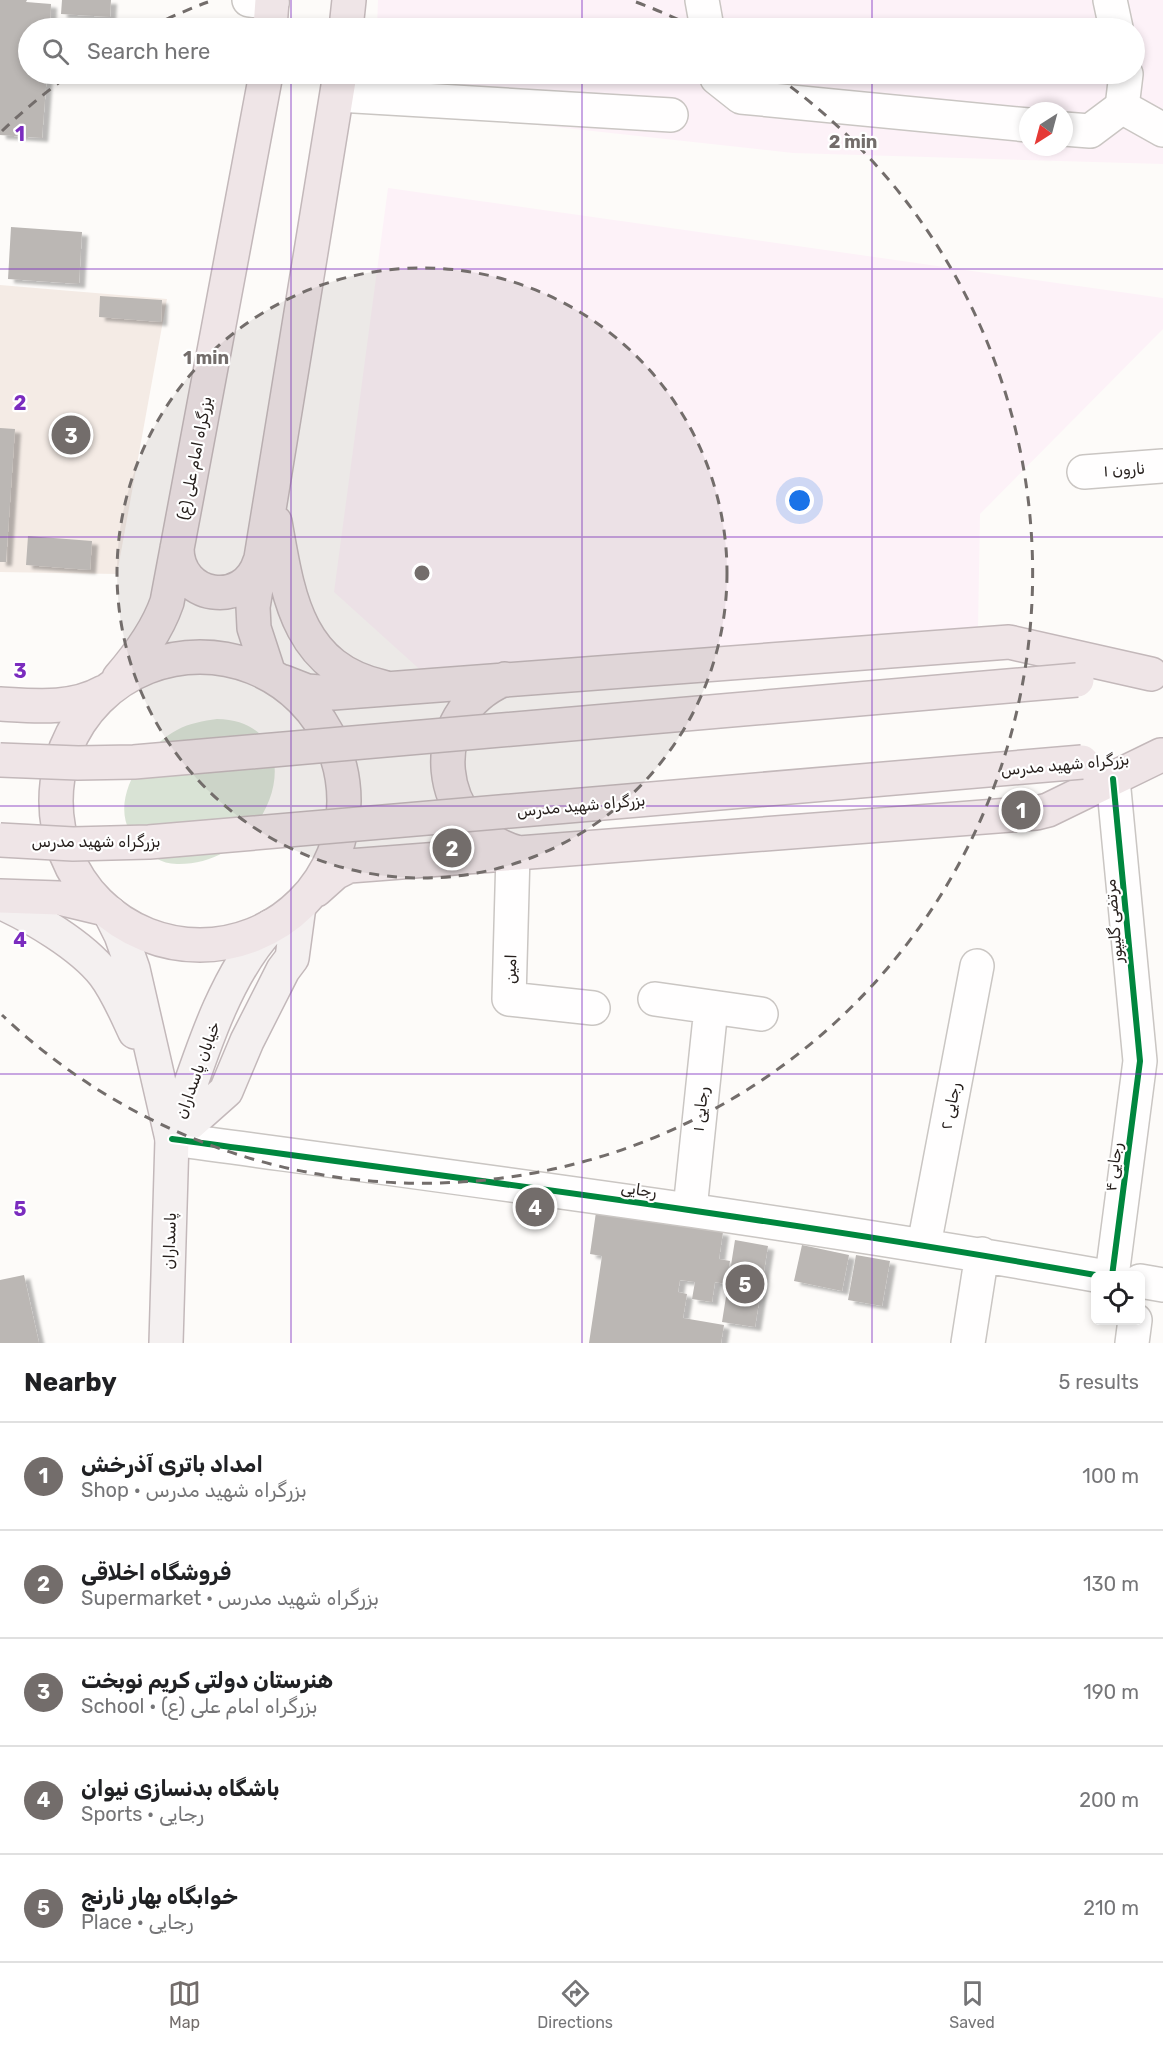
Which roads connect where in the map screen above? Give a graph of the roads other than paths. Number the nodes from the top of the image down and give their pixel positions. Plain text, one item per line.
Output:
1 (349, 0) edge
2 (702, 0) edge
3 (1110, 0) edge
4 (347, 18) edge
5 (705, 18) edge
6 (1114, 18) edge
7 (264, 84) edge
8 (339, 84) edge
9 (725, 84) edge
10 (1125, 84) edge
11 (1122, 107) junction
12 (671, 115) dead end
13 (1019, 124) edge
14 (1073, 130) edge
15 (1163, 130) edge
16 (1163, 466) edge
17 (1084, 472) dead end
18 (271, 496) junction
19 (177, 549) junction
20 (260, 561) junction
21 (1157, 673) edge
22 (271, 676) junction
23 (507, 679) junction
24 (110, 688) junction
25 (391, 688) junction
26 (0, 704) edge
27 (1162, 755) edge
28 (0, 760) edge
29 (1113, 779) junction
30 (0, 840) edge
31 (516, 853) junction
32 (0, 896) edge
33 (0, 902) edge
34 (301, 904) junction
35 (107, 911) junction
36 (271, 926) junction
37 (977, 966) dead end
38 (655, 999) dead end
39 (593, 1008) dead end
40 (711, 1008) junction
41 (761, 1014) dead end
42 (1151, 1061) edge
43 (156, 1071) junction
44 (172, 1139) junction
45 (690, 1209) junction
46 (924, 1245) junction
47 (982, 1254) junction
48 (1113, 1271) edge
49 (1091, 1273) edge
50 (1145, 1283) edge
51 (1163, 1285) edge
52 (1134, 1325) edge
53 (166, 1343) edge
54 (968, 1343) edge
55 (1132, 1343) edge

1 - 4 highway
2 - 5 street
3 - 6 street
7 - 19 highway, بزرگراه امام علی (ع)
8 - 12 street
8 - 18 highway
9 - 13 street
10 - 11 street
11 - 14 street
11 - 15 street
16 - 17 street, نارون ۱
18 - 20 highway
18 - 25 highway
19 - 20 highway
19 - 24 highway, بزرگراه امام علی (ع)
20 - 22 highway
21 - 23 highway
21 - 28 highway, bridge
22 - 24 highway
22 - 25 highway
22 - 34 highway
23 - 25 highway
23 - 31 highway
24 - 26 highway
24 - 35 highway
27 - 29 highway, بزرگراه شهید مدرس
27 - 30 highway, بزرگراه شهید مدرس, bridge
29 - 31 highway, بزرگراه شهید مدرس
29 - 42 street, مرتضی گلیپور
31 - 34 highway, بزرگراه شهید مدرس
31 - 39 street, امین
32 - 35 highway
33 - 43 main road
34 - 36 highway
34 - 44 main road
35 - 36 highway
35 - 43 main road, خیابان پاسداران
36 - 44 main road, خیابان پاسداران
37 - 46 street, رجایی ۲
38 - 40 street
40 - 41 street
40 - 45 street, رجایی ۱
42 - 48 street, رجایی ۴
43 - 44 main road, خیابان پاسداران
44 - 45 street, رجایی
44 - 53 main road, پاسداران
45 - 46 street, رجایی
46 - 47 street, رجایی
47 - 49 street, رجایی
47 - 54 street
50 - 51 street
52 - 55 street

